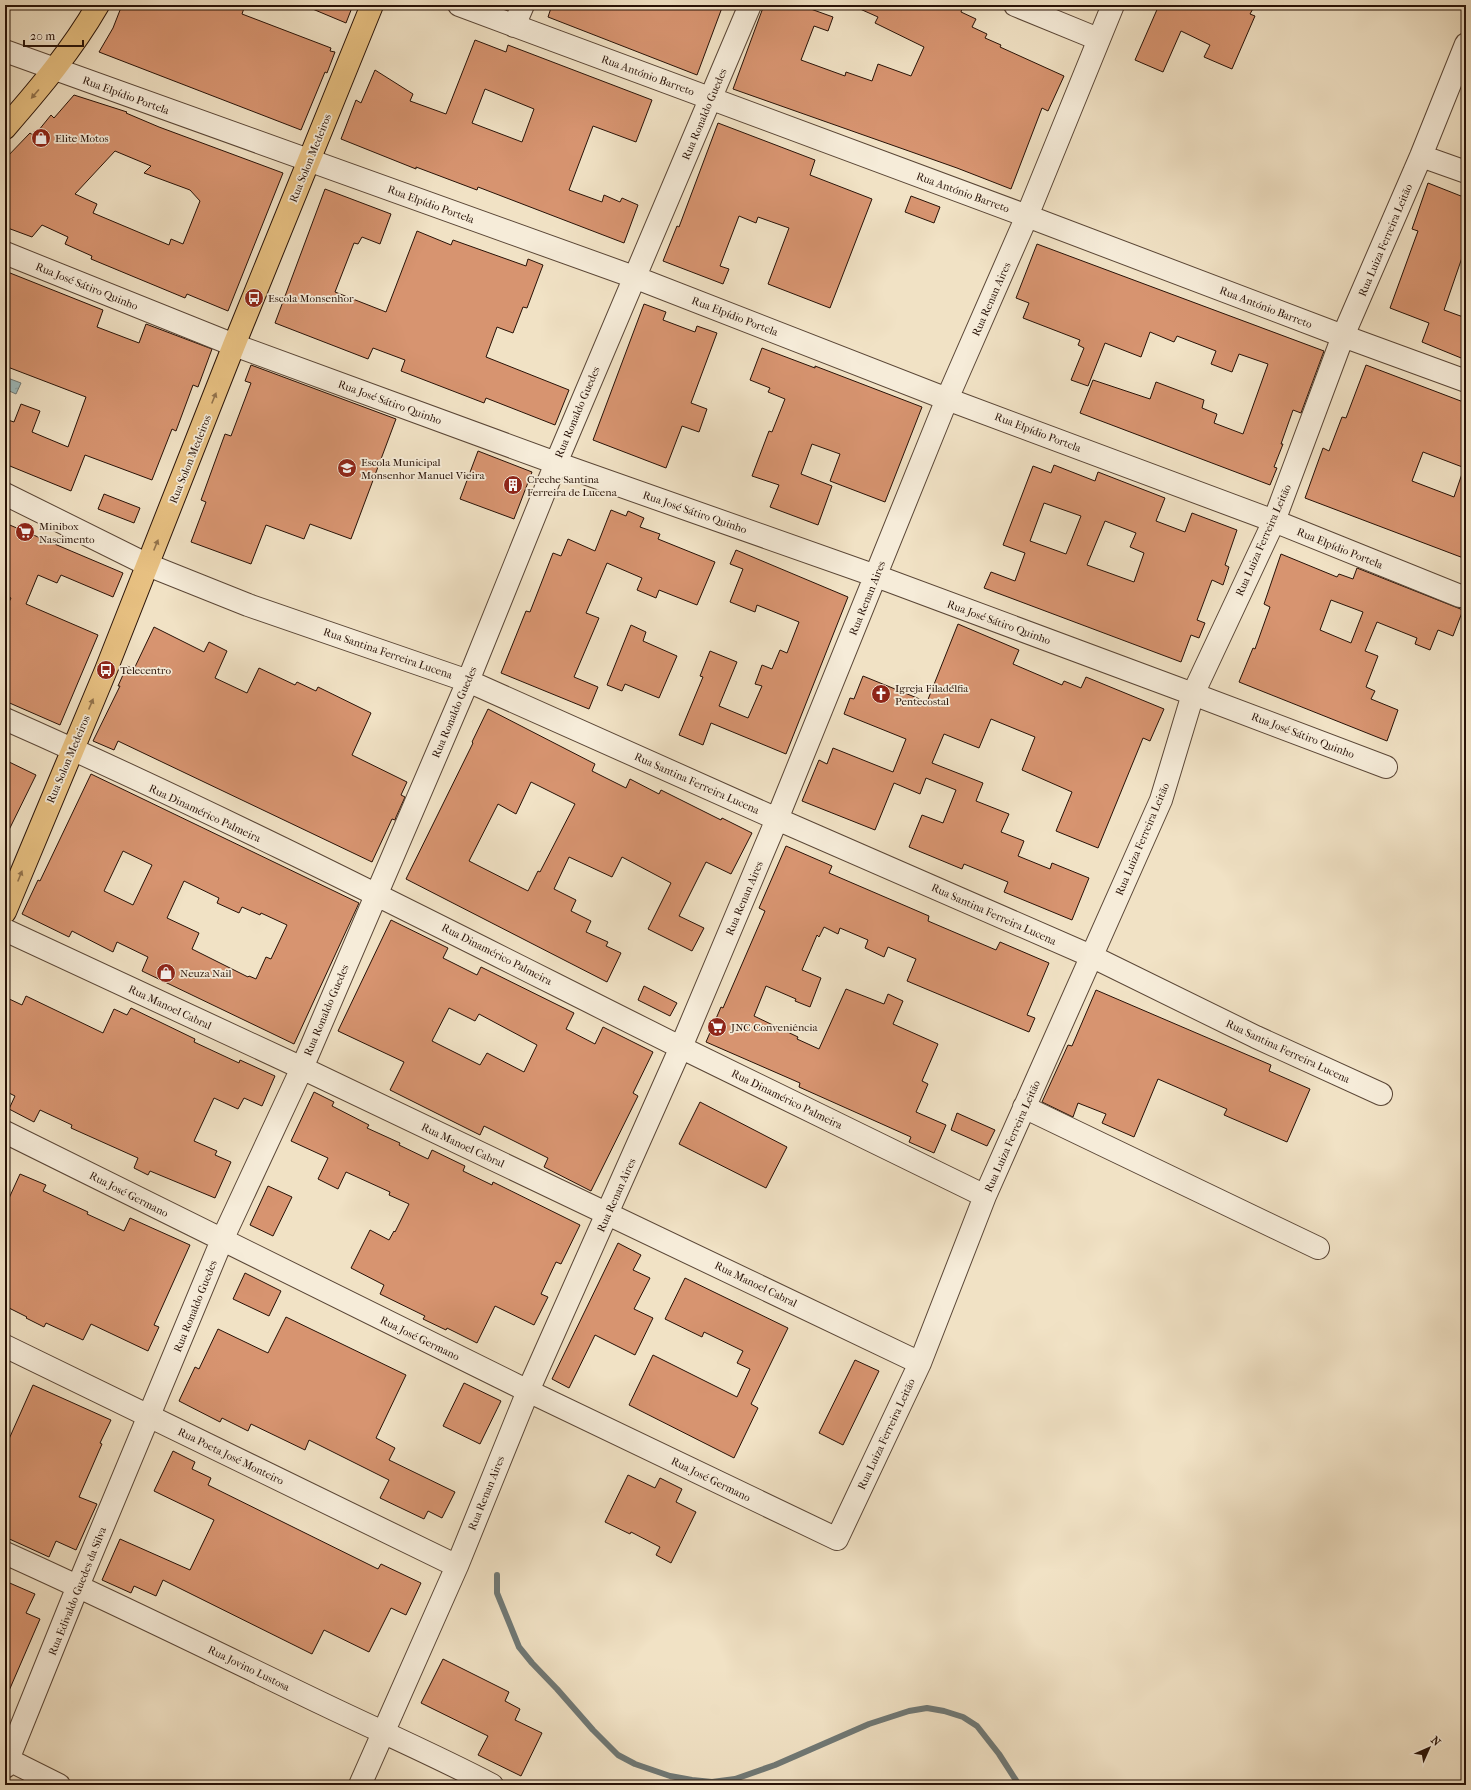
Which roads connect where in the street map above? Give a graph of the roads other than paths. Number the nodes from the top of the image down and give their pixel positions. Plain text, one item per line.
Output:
1 (98, 5) edge
2 (372, 5) edge
3 (459, 5) edge
4 (523, 5) edge
5 (750, 5) edge
6 (1015, 5) edge
7 (1113, 5) edge
8 (514, 26) junction
9 (1098, 39) junction
10 (1466, 44) edge
11 (5, 52) edge
12 (56, 69) junction
13 (711, 98) junction
14 (5, 128) edge
15 (1421, 156) junction
16 (309, 160) junction
17 (1466, 172) edge
18 (1027, 216) junction
19 (5, 253) edge
20 (634, 277) junction
21 (1343, 336) junction
22 (234, 345) junction
23 (1466, 381) edge
24 (947, 398) junction
25 (556, 463) junction
26 (5, 494) edge
27 (1274, 521) junction
28 (148, 564) junction
29 (876, 576) junction
30 (1460, 596) dead end
31 (468, 681) junction
32 (1193, 694) junction
33 (5, 719) edge
34 (72, 749) junction
35 (1386, 767) dead end
36 (777, 819) junction
37 (376, 894) junction
38 (5, 912) edge
39 (5, 930) edge
40 (1091, 956) junction
41 (682, 1048) junction
42 (302, 1068) junction
43 (1381, 1094) dead end
44 (1024, 1107) junction
45 (5, 1132) edge
46 (985, 1196) junction
47 (608, 1213) junction
48 (222, 1240) junction
49 (1318, 1248) dead end
50 (5, 1346) edge
51 (920, 1363) junction
52 (528, 1391) junction
53 (150, 1415) junction
54 (837, 1539) joint
55 (5, 1553) edge
56 (457, 1566) junction
57 (78, 1586) junction
58 (382, 1733) junction
59 (6, 1762) edge
60 (59, 1785) edge
61 (360, 1785) edge
62 (492, 1785) edge

1 - 12 main road
2 - 16 main road, Rua Solon Medeiros
3 - 8 street, Rua António Barreto
4 - 8 street
5 - 13 street, Rua Ronaldo Guedes
6 - 9 street
7 - 9 street, Rua Renan Aires
8 - 13 street, Rua António Barreto
9 - 18 street, Rua Renan Aires
10 - 15 street, Rua Luiza Ferreira Leitão
11 - 12 street, Rua Elpídio Portela
12 -> 14 main road
12 - 16 street, Rua Elpídio Portela
13 - 18 street, Rua António Barreto
13 - 20 street, Rua Ronaldo Guedes
15 - 17 street
15 - 21 street, Rua Luiza Ferreira Leitão
16 - 20 street, Rua Elpídio Portela
16 - 22 main road, Rua Solon Medeiros
18 - 21 street, Rua António Barreto
18 - 24 street, Rua Renan Aires
19 - 22 street, Rua José Sátiro Quinho
20 - 24 street, Rua Elpídio Portela
20 - 25 street, Rua Ronaldo Guedes
21 - 23 street, Rua António Barreto
21 - 27 street, Rua Luiza Ferreira Leitão
22 - 25 street, Rua José Sátiro Quinho
28 -> 22 main road, Rua Solon Medeiros
24 - 27 street, Rua Elpídio Portela
24 - 29 street, Rua Renan Aires
25 - 29 street, Rua José Sátiro Quinho
25 - 31 street, Rua Ronaldo Guedes
26 - 28 street, Rua Santina Ferreira Lucena
27 - 30 street, Rua Elpídio Portela
27 - 32 street, Rua Luiza Ferreira Leitão
28 - 31 street, Rua Santina Ferreira Lucena
34 -> 28 main road, Rua Solon Medeiros
29 - 32 street, Rua José Sátiro Quinho
29 - 36 street, Rua Renan Aires
31 - 36 street, Rua Santina Ferreira Lucena
31 - 37 street, Rua Ronaldo Guedes
32 - 35 street, Rua José Sátiro Quinho
32 - 40 street, Rua Luiza Ferreira Leitão
33 - 34 street, Rua Dinamérico Palmeira
34 - 37 street, Rua Dinamérico Palmeira
38 -> 34 main road, Rua Solon Medeiros
36 - 40 street, Rua Santina Ferreira Lucena
36 - 41 street, Rua Renan Aires
37 - 41 street, Rua Dinamérico Palmeira
37 - 42 street, Rua Ronaldo Guedes
39 - 42 street, Rua Manoel Cabral
40 - 43 street, Rua Santina Ferreira Lucena
40 - 44 street, Rua Luiza Ferreira Leitão
41 - 46 street, Rua Dinamérico Palmeira
41 - 47 street, Rua Renan Aires
42 - 47 street, Rua Manoel Cabral
42 - 48 street, Rua Ronaldo Guedes
44 - 46 street, Rua Luiza Ferreira Leitão
44 - 49 street
45 - 48 street, Rua José Germano
46 - 51 street, Rua Luiza Ferreira Leitão
47 - 51 street, Rua Manoel Cabral
47 - 52 street, Rua Renan Aires
48 - 52 street, Rua José Germano
48 - 53 street, Rua Ronaldo Guedes
50 - 53 street, Rua Poeta José Monteiro
51 - 54 street, Rua Luiza Ferreira Leitão
52 - 54 street, Rua José Germano
52 - 56 street, Rua Renan Aires
53 - 56 street, Rua Poeta José Monteiro
53 - 57 street, Rua Edivaldo Guedes da Silva
55 - 57 street, Rua Jovino Lustosa
56 - 58 street, Rua Renan Aires
57 - 58 street, Rua Jovino Lustosa
57 - 59 street, Rua Edivaldo Guedes da Silva
58 - 61 street, Rua Renan Aires
58 - 62 street, Rua Jovino Lustosa
59 - 60 street

